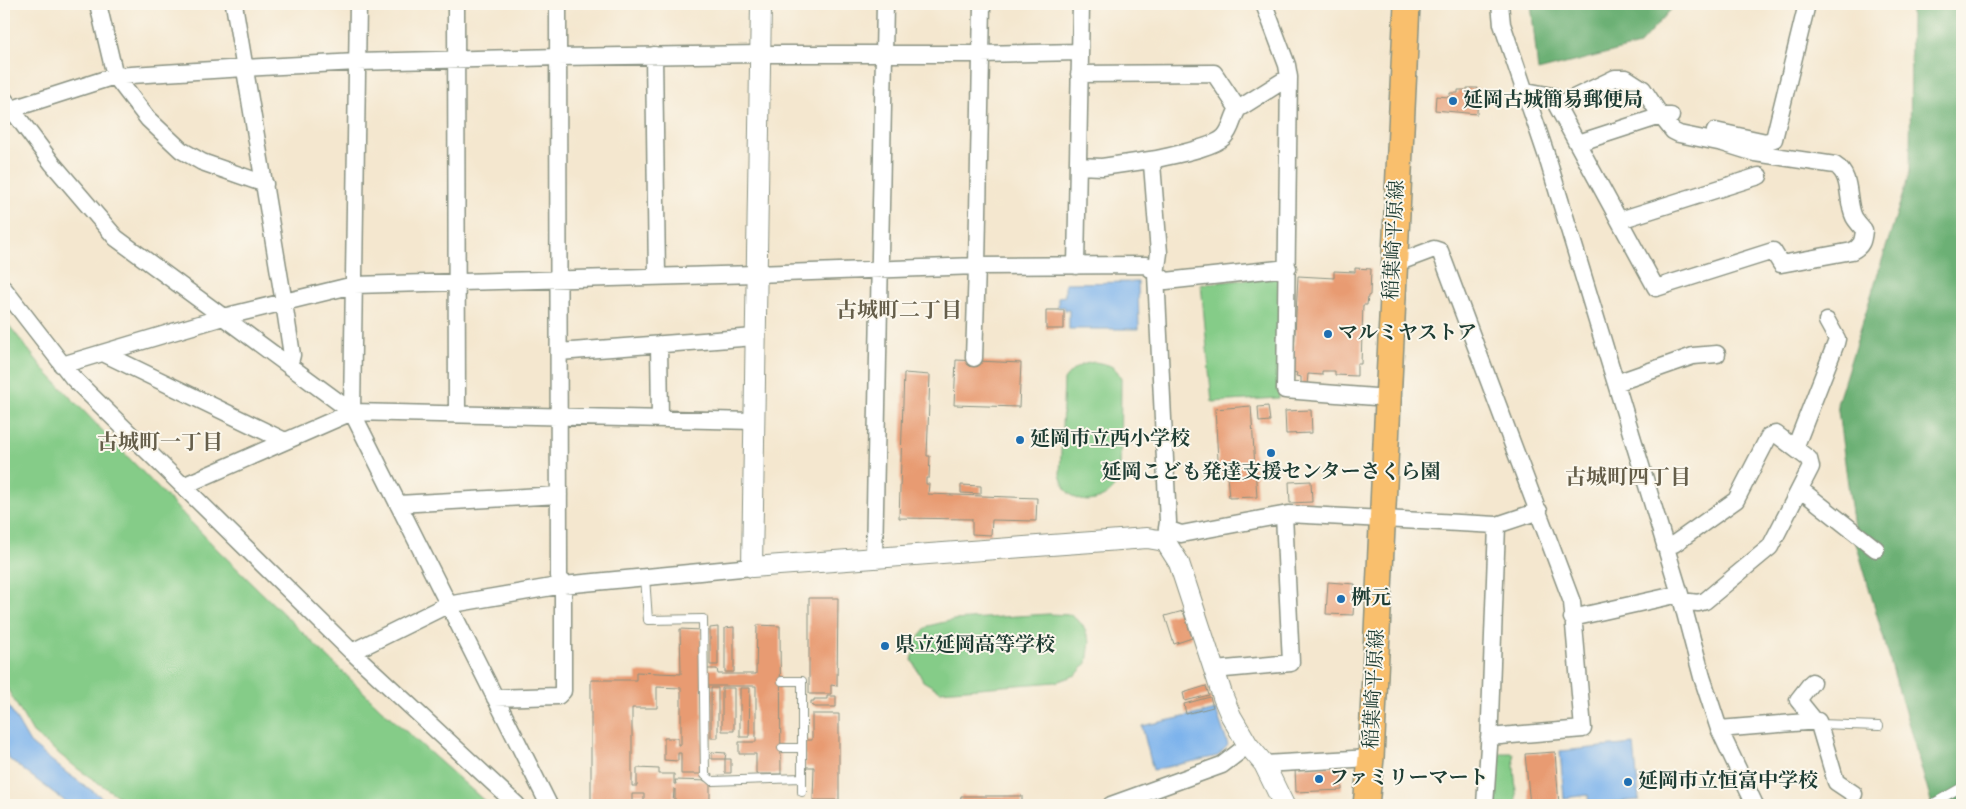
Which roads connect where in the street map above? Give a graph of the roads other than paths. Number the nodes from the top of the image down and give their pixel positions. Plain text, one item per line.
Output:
1 (98, 4) edge
2 (234, 4) edge
3 (358, 4) edge
4 (456, 4) edge
5 (558, 4) edge
6 (761, 4) edge
7 (885, 4) edge
8 (982, 4) edge
9 (1080, 4) edge
10 (1264, 4) edge
11 (1407, 4) edge
12 (1500, 4) edge
13 (1807, 4) edge
14 (1079, 52) junction
15 (884, 53) junction
16 (760, 54) junction
17 (981, 54) junction
18 (654, 55) junction
19 (558, 57) junction
20 (456, 60) junction
21 (358, 62) junction
22 (244, 68) junction
23 (1079, 74) junction
24 (115, 76) junction
25 (1289, 77) junction
26 (1526, 91) junction
27 (1557, 106) junction
28 (6, 108) edge
29 (1238, 109) junction
30 (1661, 116) junction
31 (1578, 143) junction
32 (1157, 159) junction
33 (1078, 166) junction
34 (1759, 176) dead end
35 (265, 184) junction
36 (1620, 220) junction
37 (1394, 264) junction
38 (978, 266) junction
39 (1076, 266) junction
40 (1288, 268) junction
41 (880, 269) junction
42 (756, 274) junction
43 (1156, 274) junction
44 (657, 276) junction
45 (558, 279) junction
46 (458, 282) junction
47 (354, 285) junction
48 (4, 289) edge
49 (284, 302) junction
50 (223, 317) junction
51 (1827, 321) dead end
52 (755, 337) junction
53 (659, 344) junction
54 (559, 352) junction
55 (103, 353) junction
56 (1717, 354) dead end
57 (974, 358) dead end
58 (62, 365) junction
59 (289, 366) junction
60 (1616, 383) junction
61 (1388, 398) junction
62 (352, 412) junction
63 (457, 414) junction
64 (559, 417) junction
65 (660, 419) junction
66 (754, 421) junction
67 (285, 441) junction
68 (1795, 448) junction
69 (183, 486) junction
70 (1800, 489) junction
71 (559, 495) junction
72 (398, 504) junction
73 (1539, 511) junction
74 (1284, 515) junction
75 (1382, 518) junction
76 (1497, 525) junction
77 (1166, 535) junction
78 (1665, 547) junction
79 (1876, 549) dead end
80 (874, 558) junction
81 (752, 567) junction
82 (645, 577) junction
83 (563, 585) junction
84 (1681, 597) junction
85 (447, 605) junction
86 (1572, 618) junction
87 (352, 652) junction
88 (1214, 670) junction
89 (782, 681) dead end
90 (1812, 682) dead end
91 (495, 698) junction
92 (1817, 722) junction
93 (1879, 726) dead end
94 (1719, 729) junction
95 (1489, 737) junction
96 (1248, 745) junction
97 (782, 748) dead end
98 (802, 748) junction
99 (1371, 758) junction
100 (1264, 764) junction
101 (802, 778) junction
102 (1962, 787) edge
103 (802, 792) dead end
104 (1854, 794) dead end
105 (517, 805) edge
106 (549, 805) edge
107 (1111, 805) edge
108 (1283, 805) edge
109 (1366, 805) edge
110 (1485, 805) edge
111 (1755, 805) edge
112 (1930, 805) edge

1 - 24 street
2 - 22 street
3 - 21 street
4 - 20 street
5 - 19 street
6 - 16 street
7 - 15 street
8 - 17 street
9 - 14 street
10 - 25 street
11 - 37 main road, 稲葉崎平原線
12 - 26 street
13 - 30 street
14 - 17 street
14 - 23 street
15 - 16 street
15 - 17 street
15 - 41 street
16 - 18 street
16 - 42 street
17 - 38 street
18 - 19 street
18 - 44 street
19 - 20 street
19 - 45 street
20 - 21 street
20 - 46 street
21 - 22 street
21 - 47 street
22 - 24 street
22 - 35 street
23 - 29 street
23 - 33 street
24 - 28 street
24 - 35 street
25 - 29 street
25 - 40 street
26 - 27 street
26 - 60 street
27 - 30 street
27 - 31 street
28 - 50 street
29 - 32 street
30 - 31 street
30 - 36 street
31 - 36 street
32 - 33 street
32 - 43 street
33 - 39 street
34 - 36 street
35 - 49 street
37 - 61 main road, 稲葉崎平原線
37 - 73 street
38 - 39 street
38 - 41 street
38 - 57 street
39 - 43 street
40 - 43 street
40 - 61 street
41 - 42 street
41 - 80 street
42 - 44 street
42 - 52 street
43 - 77 street
44 - 45 street
45 - 46 street
45 - 54 street
46 - 47 street
46 - 63 street
47 - 49 street
47 - 62 street
48 - 58 street
49 - 50 street
49 - 59 street
50 - 55 street
50 - 59 street
51 - 68 street
52 - 53 street
52 - 66 street
53 - 54 street
53 - 65 street
54 - 64 street
55 - 58 street
55 - 67 street
56 - 60 street
58 - 69 street
59 - 62 street
60 - 78 street
61 - 75 main road, 稲葉崎平原線
62 - 63 street
62 - 67 street
62 - 72 street
63 - 64 street
64 - 65 street
64 - 71 street
65 - 66 street
66 - 81 street
67 - 69 street
68 - 70 street
68 - 78 street
69 - 87 street
70 - 79 street
70 - 84 street
71 - 72 street
71 - 83 street
72 - 85 street
73 - 76 street
73 - 86 street
74 - 75 street
74 - 77 street
74 - 88 street
75 - 76 street
75 - 99 main road, 稲葉崎平原線
76 - 95 street
77 - 80 street
77 - 88 street
78 - 84 street
80 - 81 street
81 - 82 street
82 - 83 street
82 - 101 lane
83 - 85 street
83 - 91 street
84 - 86 street
84 - 94 street
85 - 87 street
85 - 91 street
86 - 95 street
87 - 105 street
88 - 96 street
89 - 98 lane
90 - 92 street
91 - 106 street
92 - 93 lane
92 - 94 street
92 - 104 street
94 - 111 street
95 - 110 street
96 - 100 street
96 - 107 street
97 - 98 lane
98 - 101 lane
99 - 100 street
99 - 109 main road, 稲葉崎平原線
100 - 108 street
101 - 103 lane
102 - 112 lane

